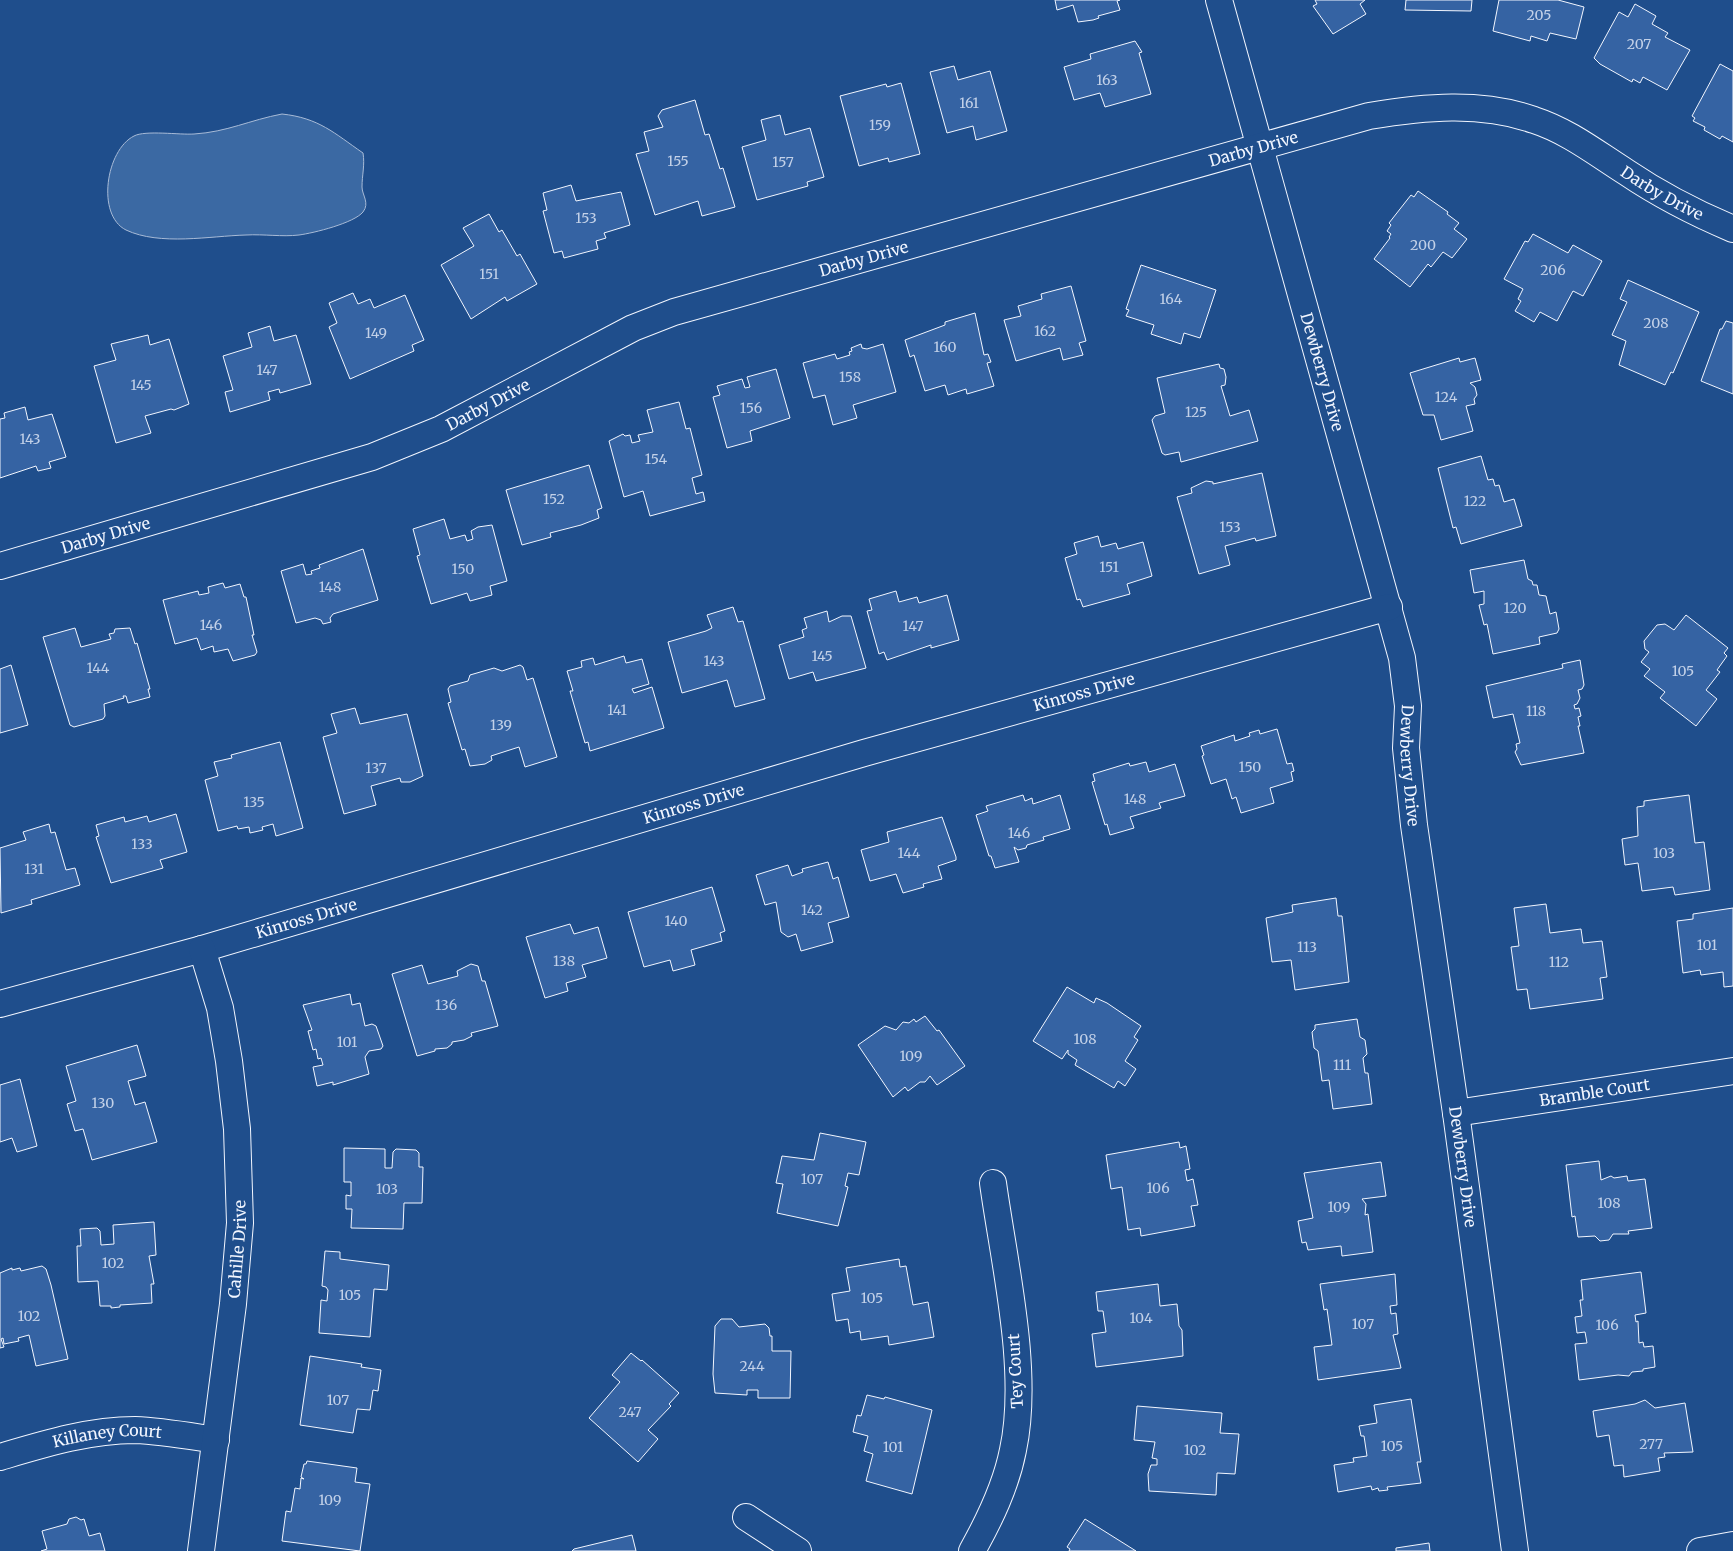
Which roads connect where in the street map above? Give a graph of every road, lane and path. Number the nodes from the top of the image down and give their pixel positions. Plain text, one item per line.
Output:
1 (1219, 0) edge
2 (1259, 146) junction
3 (1733, 229) edge
4 (0, 566) edge
5 (1389, 607) junction
6 (202, 949) junction
7 (0, 1004) edge
8 (1733, 1071) edge
9 (1456, 1113) junction
10 (993, 1183) dead end
11 (216, 1440) junction
12 (0, 1457) edge
13 (746, 1517) dead end
14 (1733, 1545) edge
15 (201, 1551) edge
16 (798, 1551) edge
17 (972, 1551) edge
18 (1515, 1551) edge
19 (1700, 1551) edge

1 - 2 street, Dewberry Drive
2 - 3 street, Darby Drive
2 - 4 street, Darby Drive
2 - 5 street, Dewberry Drive
5 - 6 street, Kinross Drive
5 - 9 street, Dewberry Drive
6 - 7 street, Kinross Drive
6 - 11 street, Cahille Drive
8 - 9 street, Bramble Court
9 - 18 street, Dewberry Drive
10 - 17 street, Tey Court
11 - 12 street, Killaney Court
11 - 15 street, Cahille Drive
13 - 16 street
14 - 19 street

